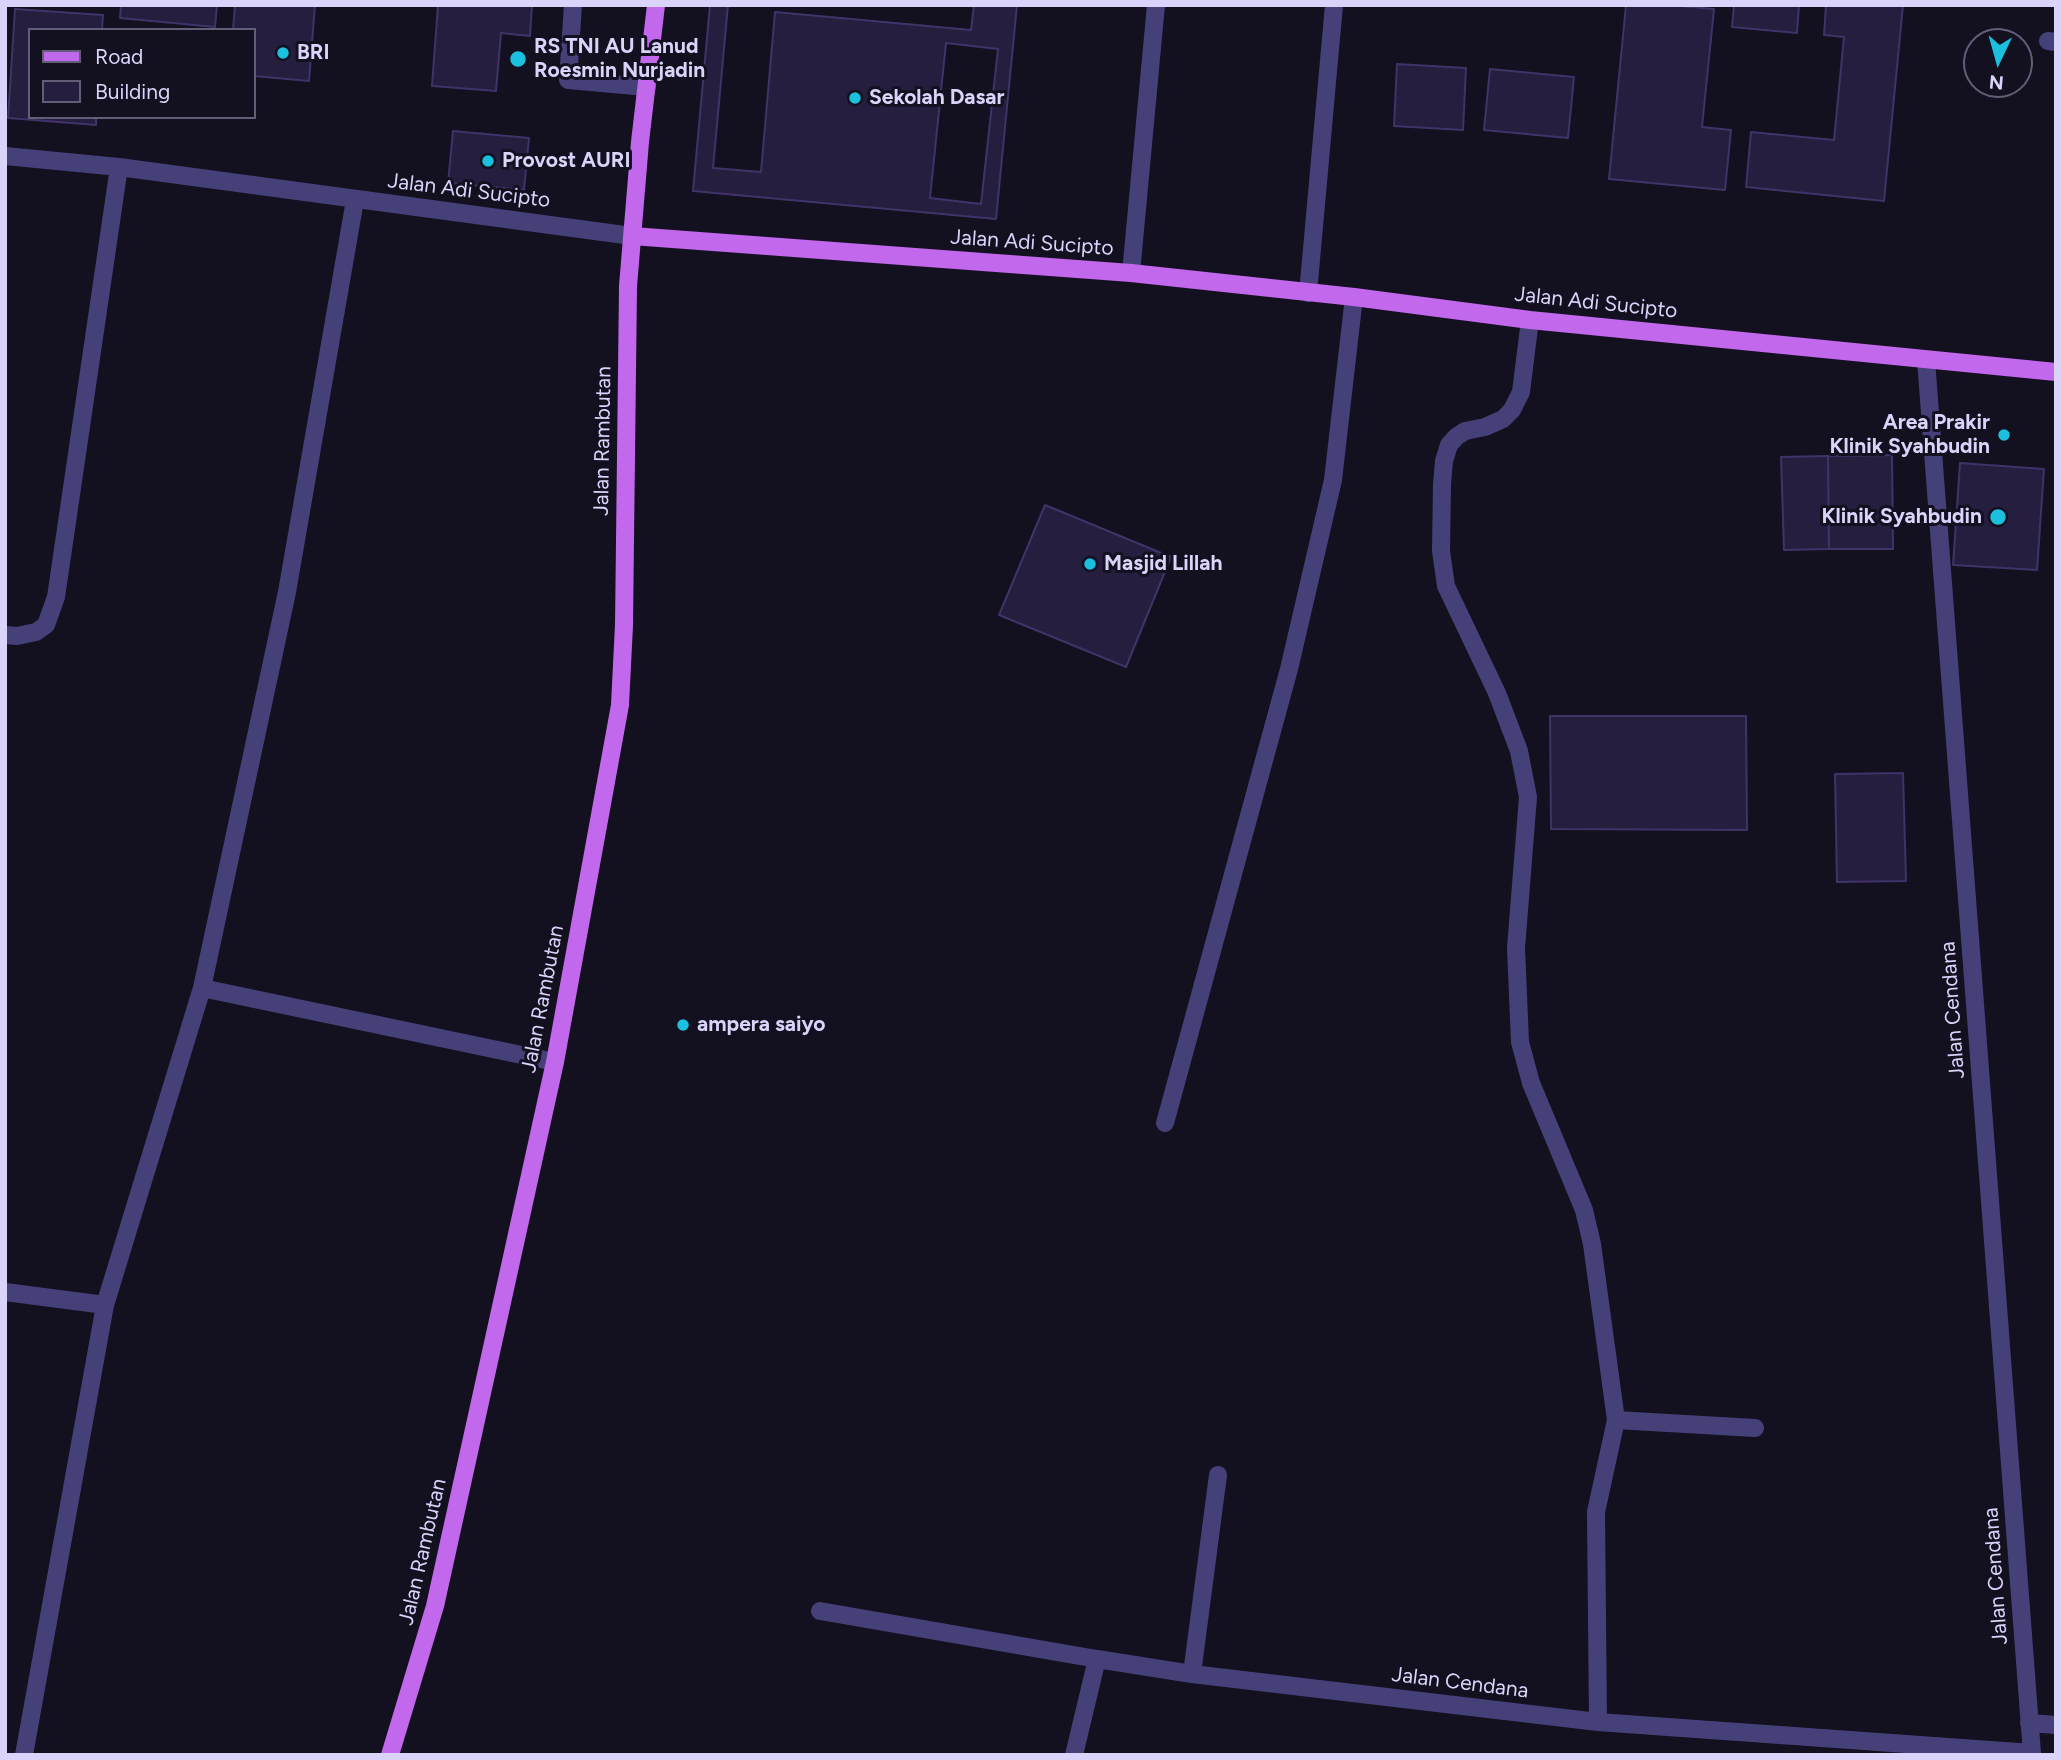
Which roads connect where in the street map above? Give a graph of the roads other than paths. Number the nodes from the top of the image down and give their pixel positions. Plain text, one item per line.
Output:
1 (573, 5) edge
2 (656, 5) edge
3 (1156, 5) edge
4 (1334, 5) edge
5 (647, 87) junction
6 (5, 156) edge
7 (119, 167) junction
8 (355, 200) junction
9 (632, 236) junction
10 (1131, 273) junction
11 (1308, 293) junction
12 (1354, 297) junction
13 (1530, 320) junction
14 (1926, 360) junction
15 (2056, 372) edge
16 (5, 635) edge
17 (202, 988) junction
18 (555, 1062) junction
19 (1166, 1123) dead end
20 (5, 1292) edge
21 (105, 1305) junction
22 (1616, 1420) junction
23 (1755, 1428) dead end
24 (1218, 1475) dead end
25 (820, 1611) dead end
26 (1097, 1659) junction
27 (1192, 1674) junction
28 (1598, 1722) junction
29 (2029, 1723) junction
30 (2056, 1725) edge
31 (2032, 1754) edge
32 (24, 1755) edge
33 (390, 1755) edge
34 (1074, 1755) edge

1 - 5 street
2 - 5 main road, Jalan Rambutan
3 - 10 street
4 - 11 street
5 - 9 main road, Jalan Rambutan
6 - 7 street, Jalan Adi Sucipto
7 - 8 street, Jalan Adi Sucipto
7 - 16 street
8 - 9 street, Jalan Adi Sucipto
8 - 17 street
9 - 10 main road, Jalan Adi Sucipto
9 - 18 main road, Jalan Rambutan
10 - 11 main road, Jalan Adi Sucipto
11 - 12 main road, Jalan Adi Sucipto
12 - 13 main road, Jalan Adi Sucipto
12 - 19 street
13 - 14 main road, Jalan Adi Sucipto
13 - 22 street
14 - 15 main road, Jalan Adi Sucipto
14 - 29 street, Jalan Cendana
17 - 18 street
17 - 21 street
18 - 33 main road, Jalan Rambutan
20 - 21 street
21 - 32 street
22 - 23 street
22 - 28 street
24 - 27 street
25 - 26 street, Jalan Cendana
26 - 27 street, Jalan Cendana
26 - 34 street
27 - 28 street, Jalan Cendana
28 - 31 street, Jalan Cendana
29 - 30 street
29 - 31 street, Jalan Cendana

